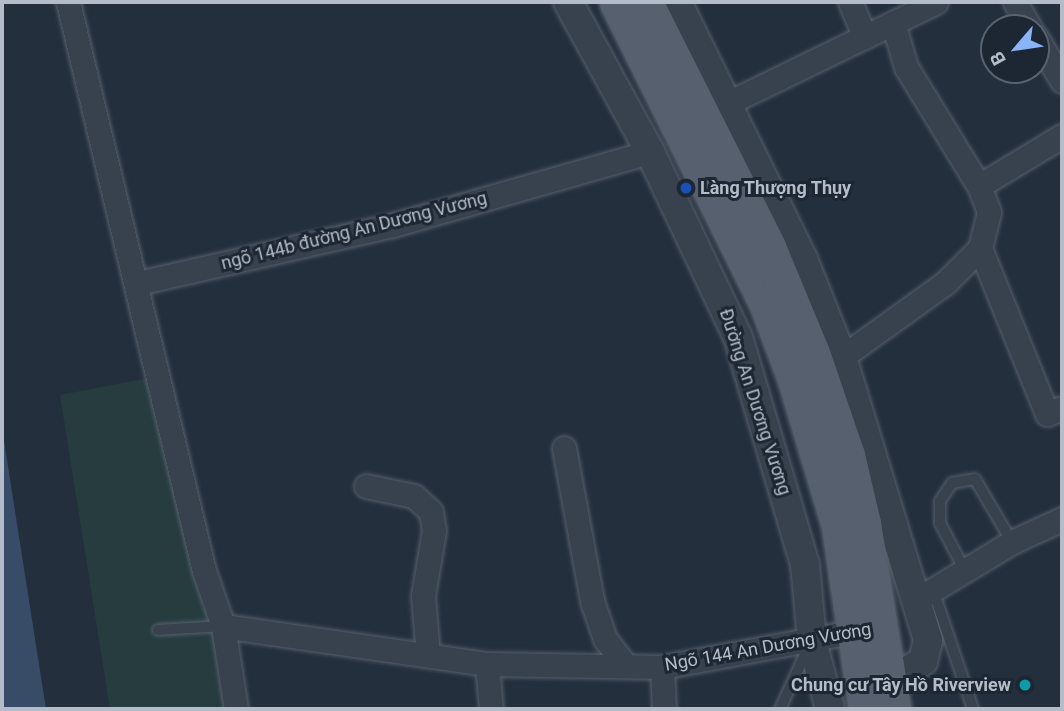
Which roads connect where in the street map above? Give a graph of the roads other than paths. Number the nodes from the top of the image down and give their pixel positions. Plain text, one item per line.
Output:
1 (68, 2) edge
2 (568, 2) edge
3 (617, 2) edge
4 (645, 2) edge
5 (677, 2) edge
6 (850, 2) edge
7 (936, 2) edge
8 (893, 23) junction
9 (865, 37) junction
10 (1050, 61) edge
11 (1062, 81) edge
12 (672, 83) junction
13 (727, 103) junction
14 (1062, 136) edge
15 (650, 152) junction
16 (979, 186) junction
17 (980, 248) junction
18 (138, 282) junction
19 (842, 357) junction
20 (1062, 408) edge
21 (564, 447) dead end
22 (366, 486) dead end
23 (1062, 519) edge
24 (1012, 542) junction
25 (965, 570) junction
26 (924, 595) junction
27 (222, 626) junction
28 (867, 629) junction
29 (158, 630) dead end
30 (812, 641) junction
31 (428, 656) junction
32 (487, 664) junction
33 (625, 665) junction
34 (662, 667) junction
35 (891, 696) edge
36 (236, 709) edge
37 (491, 709) edge
38 (664, 709) edge
39 (780, 709) edge
40 (830, 709) edge
41 (866, 709) edge
42 (973, 709) edge

1 - 18 street
2 - 15 street, Đường An Dương Vương
3 - 12 main road
4 - 12 main road
5 - 13 street
6 - 9 street
7 - 8 street
8 - 9 street
8 - 16 street
9 - 13 street
10 - 11 street
12 - 28 main road
13 - 19 street
14 - 16 street
15 - 18 street, ngõ 144b đường An Dương Vương
15 - 30 street, Đường An Dương Vương
16 - 17 street
17 - 19 street
17 - 20 street
18 - 27 street
19 - 26 street
21 - 33 street
22 - 31 street
23 - 24 street
24 - 25 street
24 - 25 lane
25 - 26 street
26 - 35 street
26 - 42 lane
27 - 29 lane
27 - 31 street, Ngõ 144 An Dương Vương
27 - 36 street
28 - 30 street, Ngõ 144 An Dương Vương
28 - 35 main road
28 - 41 main road
30 - 34 street, Ngõ 144 An Dương Vương
30 - 39 lane
30 - 40 street, Đường An Dương Vương
31 - 32 street, Ngõ 144 An Dương Vương
32 - 33 street, Ngõ 144 An Dương Vương
32 - 37 street
33 - 34 street, Ngõ 144 An Dương Vương
34 - 38 street

